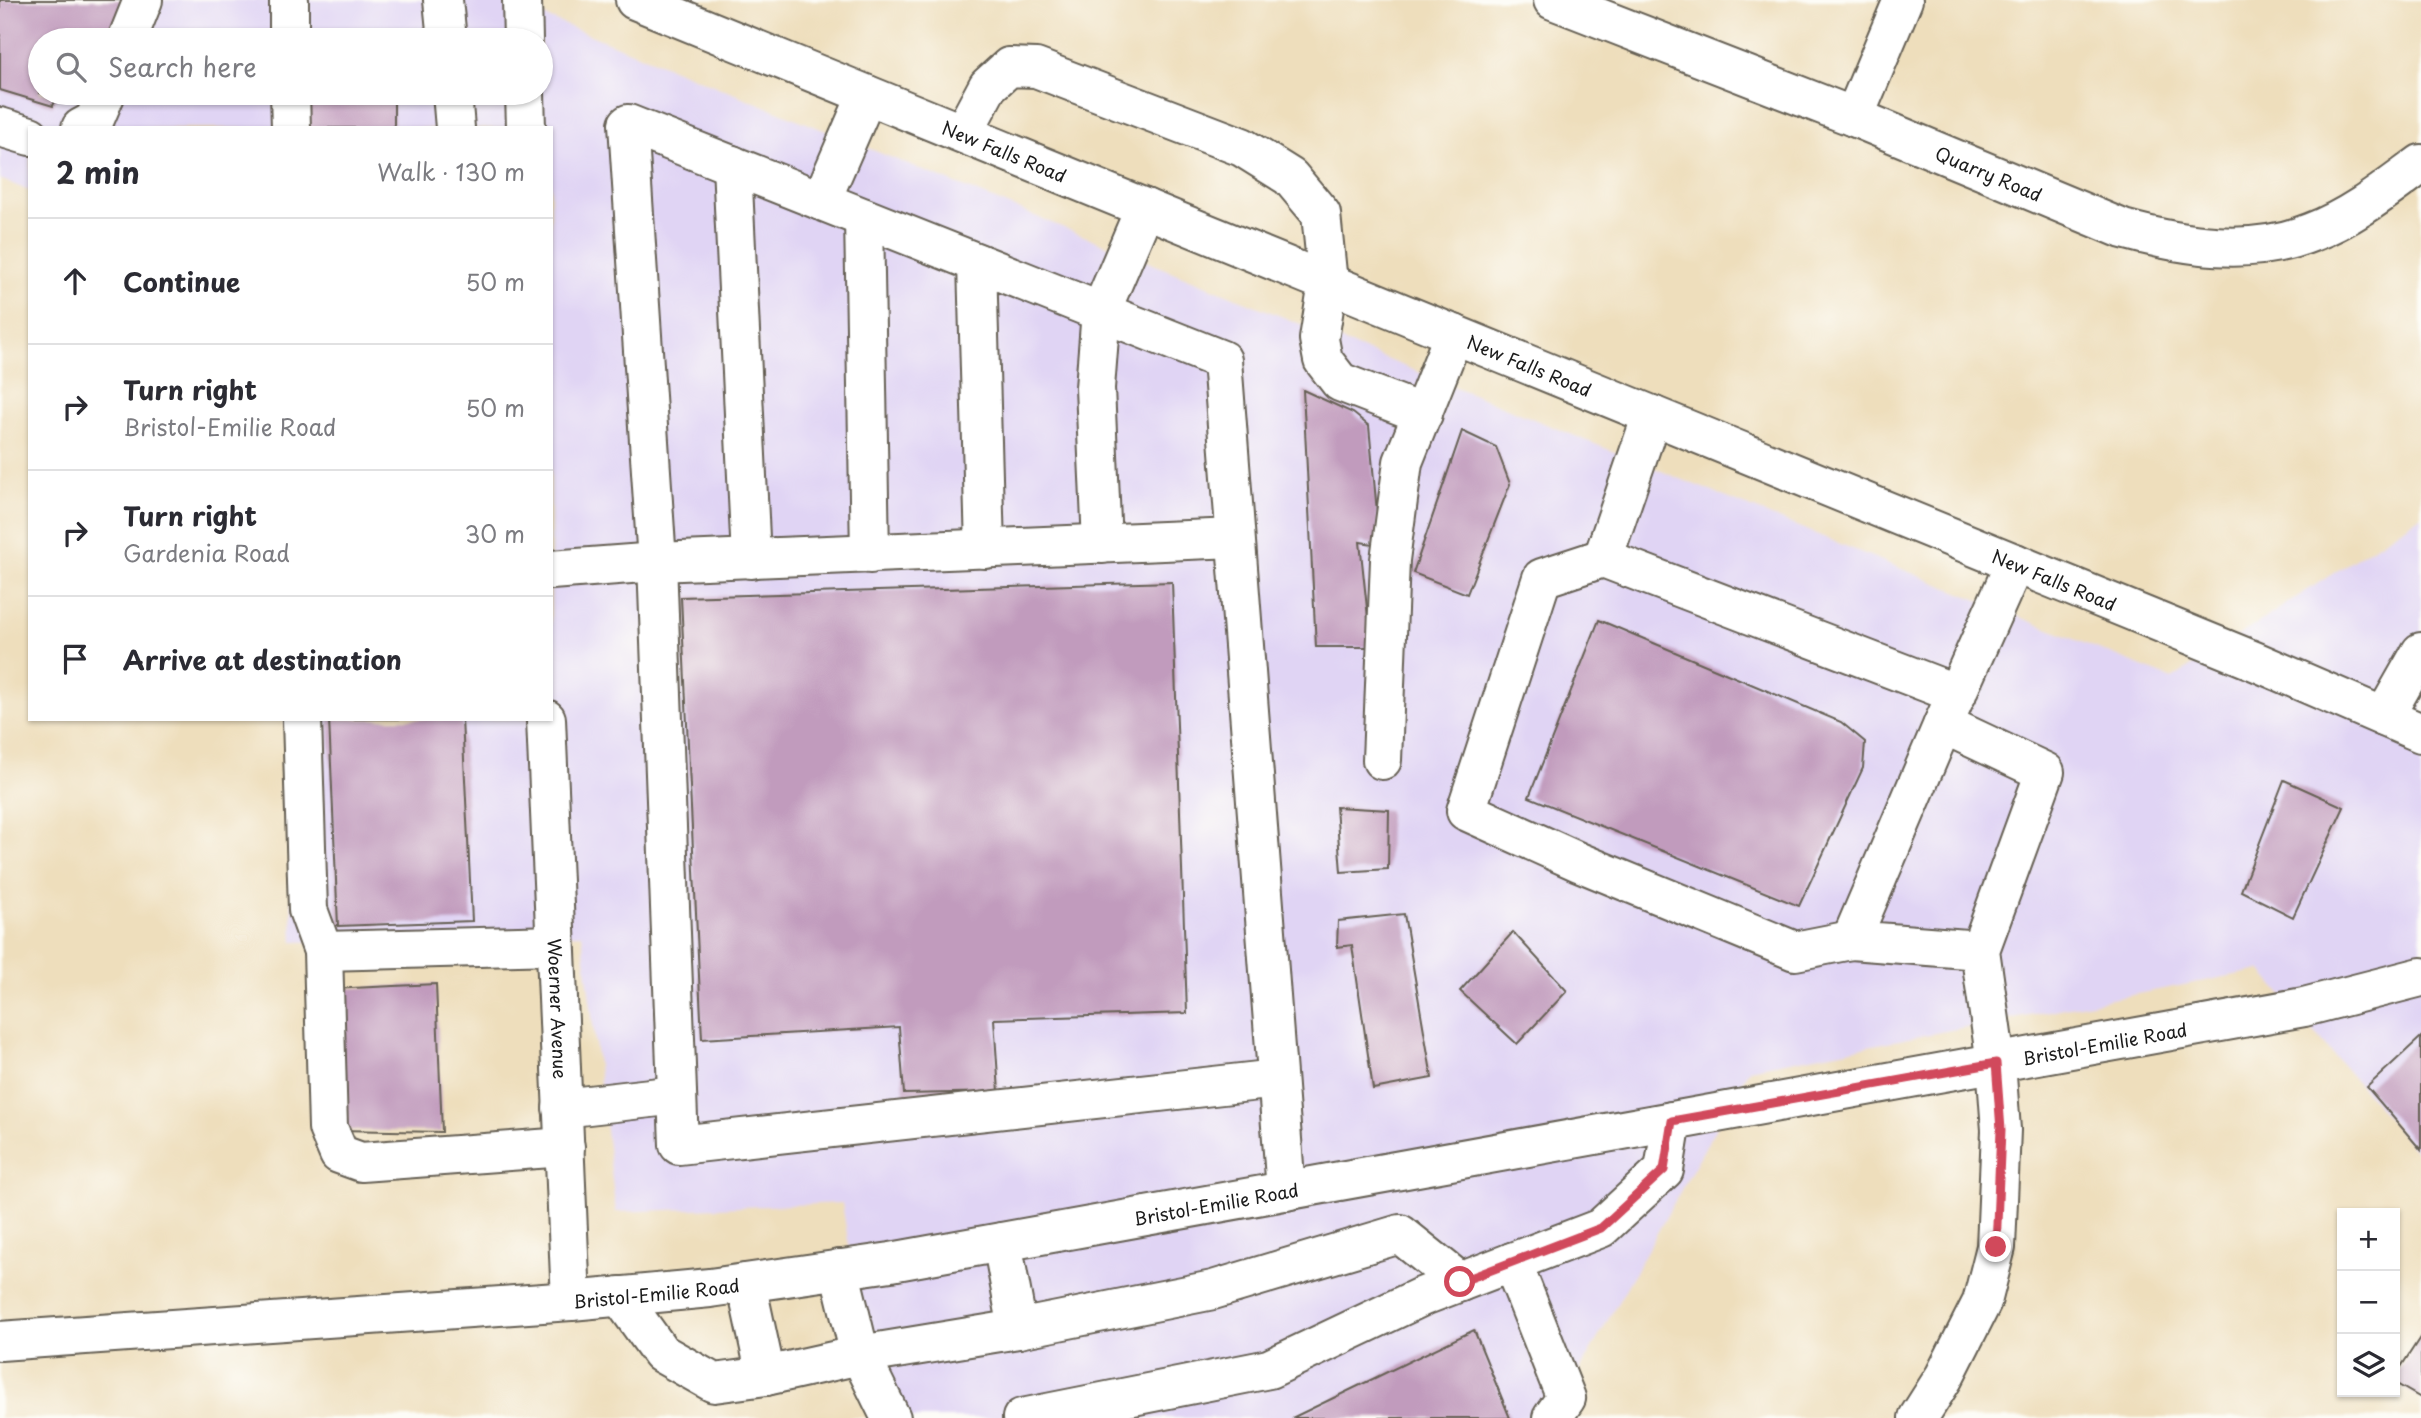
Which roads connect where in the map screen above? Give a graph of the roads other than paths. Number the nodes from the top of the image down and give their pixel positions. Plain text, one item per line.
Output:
1 (143, 0) edge
2 (289, 0) edge
3 (443, 0) edge
4 (522, 0) edge
5 (635, 0) edge
6 (1553, 0) edge
7 (1903, 0) edge
8 (132, 28) edge
9 (289, 28) edge
10 (446, 28) edge
11 (523, 28) edge
12 (867, 95) junction
13 (101, 105) edge
14 (290, 105) edge
15 (453, 105) edge
16 (525, 105) edge
17 (1854, 117) junction
18 (85, 126) edge
19 (291, 126) edge
20 (455, 126) edge
21 (526, 126) edge
22 (0, 127) edge
23 (963, 133) junction
24 (28, 135) edge
25 (2421, 164) edge
26 (732, 165) junction
27 (821, 201) junction
28 (1145, 208) junction
29 (864, 218) junction
30 (977, 263) junction
31 (1328, 283) junction
32 (1101, 312) junction
33 (1454, 334) junction
34 (1423, 414) junction
35 (1652, 415) junction
36 (1235, 538) junction
37 (1102, 544) junction
38 (985, 549) junction
39 (870, 554) junction
40 (1602, 558) junction
41 (751, 559) junction
42 (657, 562) junction
43 (2015, 563) junction
44 (553, 570) edge
45 (2421, 652) edge
46 (1950, 709) junction
47 (2384, 717) junction
48 (302, 721) edge
49 (545, 721) edge
50 (2421, 733) edge
51 (1382, 760) dead end
52 (1851, 940) junction
53 (555, 945) junction
54 (1980, 950) junction
55 (323, 951) junction
56 (2421, 977) edge
57 (1996, 1063) junction
58 (1277, 1079) junction
59 (677, 1095) junction
60 (562, 1108) junction
61 (1672, 1121) junction
62 (565, 1147) junction
63 (1286, 1191) junction
64 (1002, 1242) junction
65 (1513, 1262) junction
66 (839, 1269) junction
67 (1460, 1282) junction
68 (746, 1283) junction
69 (620, 1296) junction
70 (571, 1301) junction
71 (1017, 1329) junction
72 (0, 1341) edge
73 (860, 1355) junction
74 (766, 1376) junction
75 (891, 1418) edge
76 (1022, 1418) edge
77 (1552, 1418) edge
78 (1918, 1418) edge

1 - 8 street
2 - 9 street
3 - 10 street
4 - 11 street
5 - 12 street, New Falls Road
6 - 17 street, Quarry Road
7 - 17 street
12 - 23 street, New Falls Road
12 - 27 street
13 - 18 street
14 - 19 street
15 - 20 street
16 - 21 street
17 - 25 street, Quarry Road
22 - 24 street
23 - 28 street, New Falls Road
23 - 31 street
26 - 27 street
26 - 41 street
26 - 42 street
27 - 29 street
28 - 31 street, New Falls Road
28 - 32 street
29 - 30 street
29 - 39 street
30 - 32 street
30 - 38 street
31 - 33 street, New Falls Road
31 - 34 street
32 - 36 street
32 - 37 street
33 - 34 street
33 - 35 street, New Falls Road
34 - 51 street
35 - 40 street
35 - 43 street, New Falls Road
36 - 37 street
36 - 58 street
37 - 38 street
38 - 39 street
39 - 41 street
40 - 46 street
40 - 52 street
41 - 42 street
42 - 44 street
42 - 59 street
43 - 46 street
43 - 47 street, New Falls Road
45 - 47 street
46 - 52 street
46 - 54 street
47 - 50 street, New Falls Road
48 - 55 street
49 - 53 street, Woerner Avenue
52 - 54 street
53 - 55 street
53 - 60 street, Woerner Avenue
54 - 57 street
55 - 62 street
56 - 57 street, Bristol-Emilie Road
57 - 61 street, Bristol-Emilie Road
57 - 78 street
58 - 59 street
58 - 63 street
59 - 60 street
60 - 62 street, Woerner Avenue
61 - 63 street, Bristol-Emilie Road
61 - 65 street
62 - 70 street, Woerner Avenue
63 - 64 street, Bristol-Emilie Road
64 - 66 street, Bristol-Emilie Road
64 - 71 street
65 - 67 street
65 - 77 street
66 - 68 street, Bristol-Emilie Road
66 - 73 street
67 - 71 street
67 - 76 street
68 - 69 street, Bristol-Emilie Road
68 - 74 street
69 - 70 street, Bristol-Emilie Road
69 - 74 street
70 - 72 street, Bristol-Emilie Road
71 - 73 street
73 - 74 street
73 - 75 street

